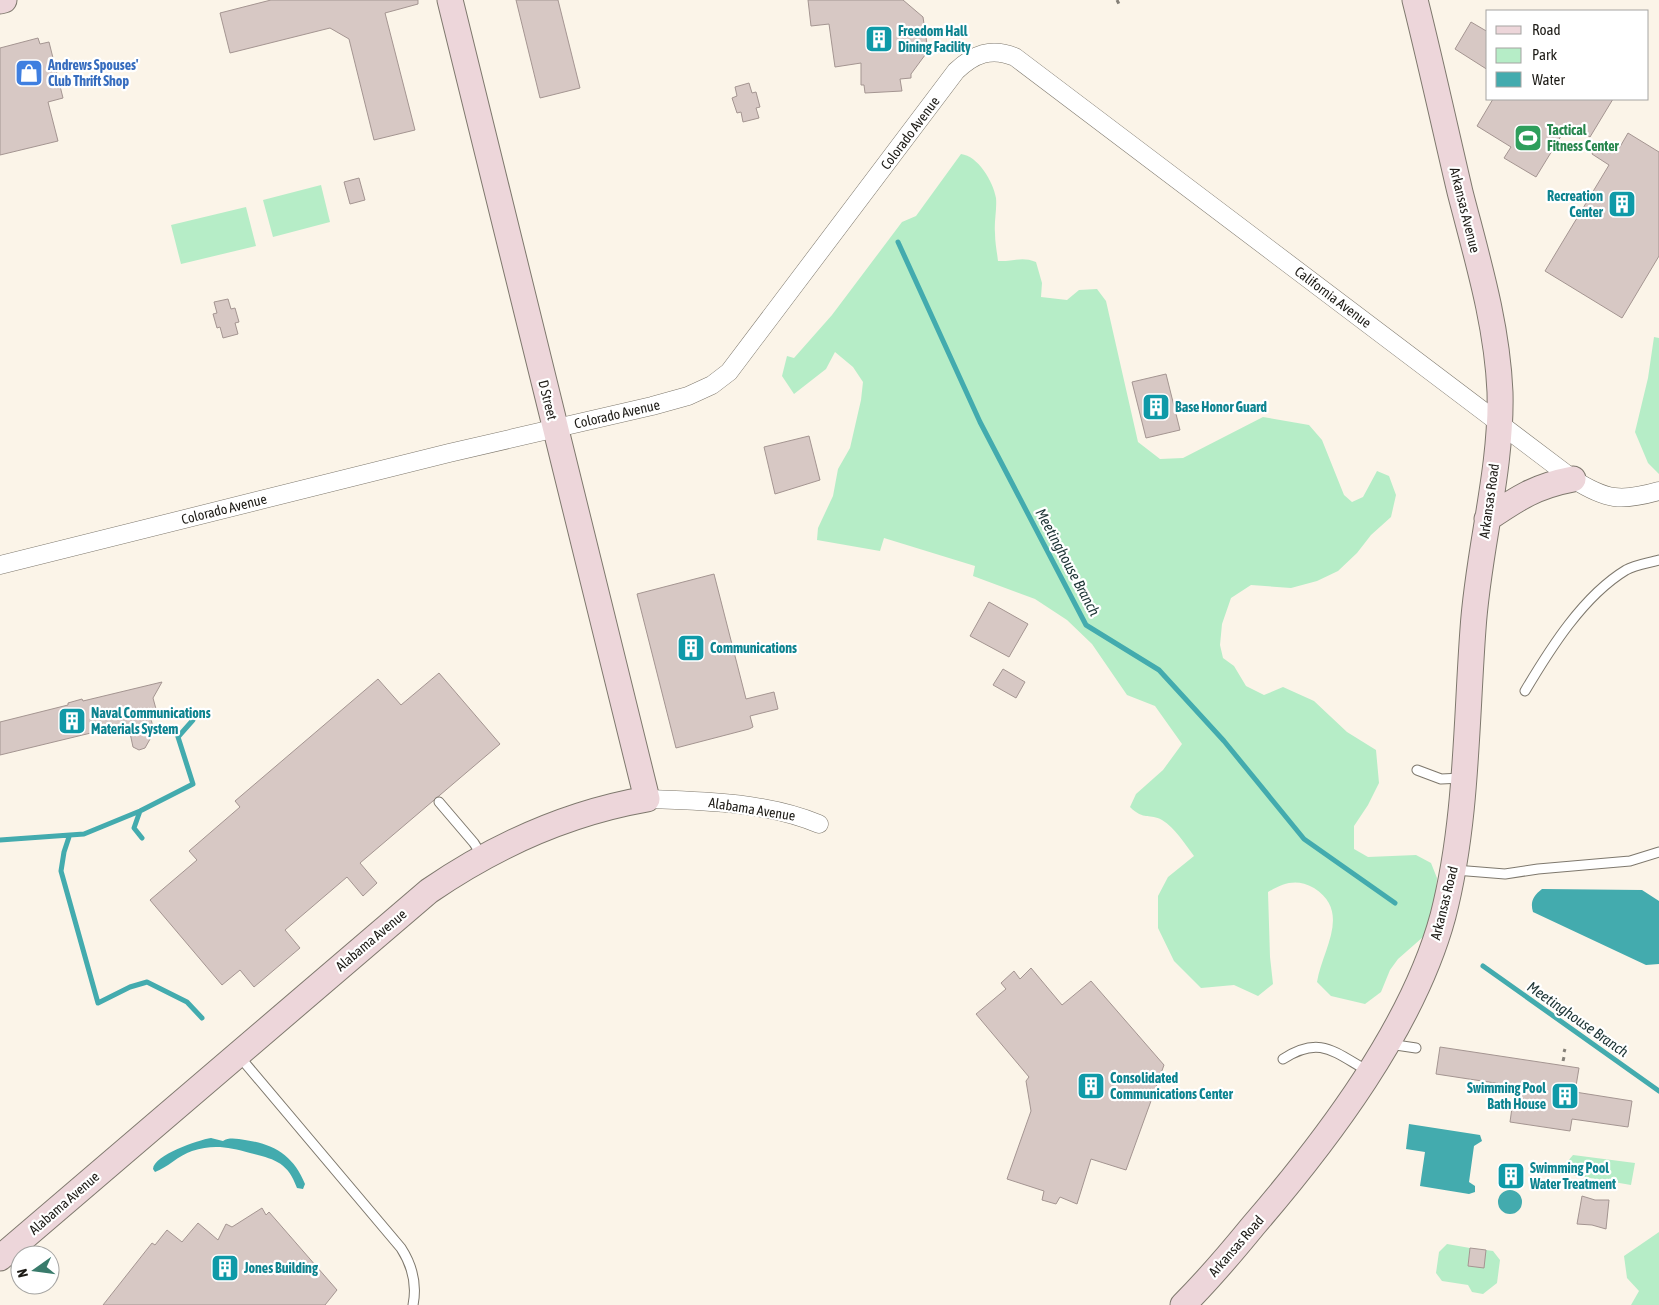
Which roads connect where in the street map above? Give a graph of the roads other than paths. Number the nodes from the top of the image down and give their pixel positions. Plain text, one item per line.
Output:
1 (4, 0) edge
2 (450, 0) edge
3 (1415, 0) edge
4 (0, 1) edge
5 (1049, 82) joint
6 (1500, 423) junction
7 (555, 428) junction
8 (1573, 479) junction
9 (1659, 491) edge
10 (1487, 518) junction
11 (1659, 560) edge
12 (0, 565) edge
13 (1525, 691) dead end
14 (1417, 770) dead end
15 (1463, 778) junction
16 (647, 799) junction
17 (439, 802) dead end
18 (819, 824) dead end
19 (1659, 852) edge
20 (482, 856) junction
21 (1453, 870) junction
22 (1387, 1043) junction
23 (1416, 1048) dead end
24 (237, 1054) junction
25 (1283, 1060) dead end
26 (1370, 1072) junction
27 (1, 1252) edge
28 (413, 1305) edge
29 (1183, 1305) edge

1 - 4 street
2 - 7 street, D Street
3 - 6 street, Arkansas Avenue
5 - 6 street, California Avenue
5 - 7 street, Colorado Avenue
6 - 8 street, California Avenue
6 - 10 street, Arkansas Road
7 - 12 street, Colorado Avenue
7 - 16 street, D Street
8 - 9 street, California Avenue
8 - 10 street
10 - 15 street, Arkansas Road
11 - 13 lane
14 - 15 lane
15 - 21 street, Arkansas Road
16 - 18 street, Alabama Avenue
16 - 20 street, Alabama Avenue
17 - 20 lane
19 - 21 lane
20 - 24 street, Alabama Avenue
21 - 22 street, Arkansas Road
22 - 23 lane
22 - 26 street, Arkansas Road
24 - 27 street, Alabama Avenue
24 - 28 lane
25 - 26 lane
26 - 29 street, Arkansas Road

